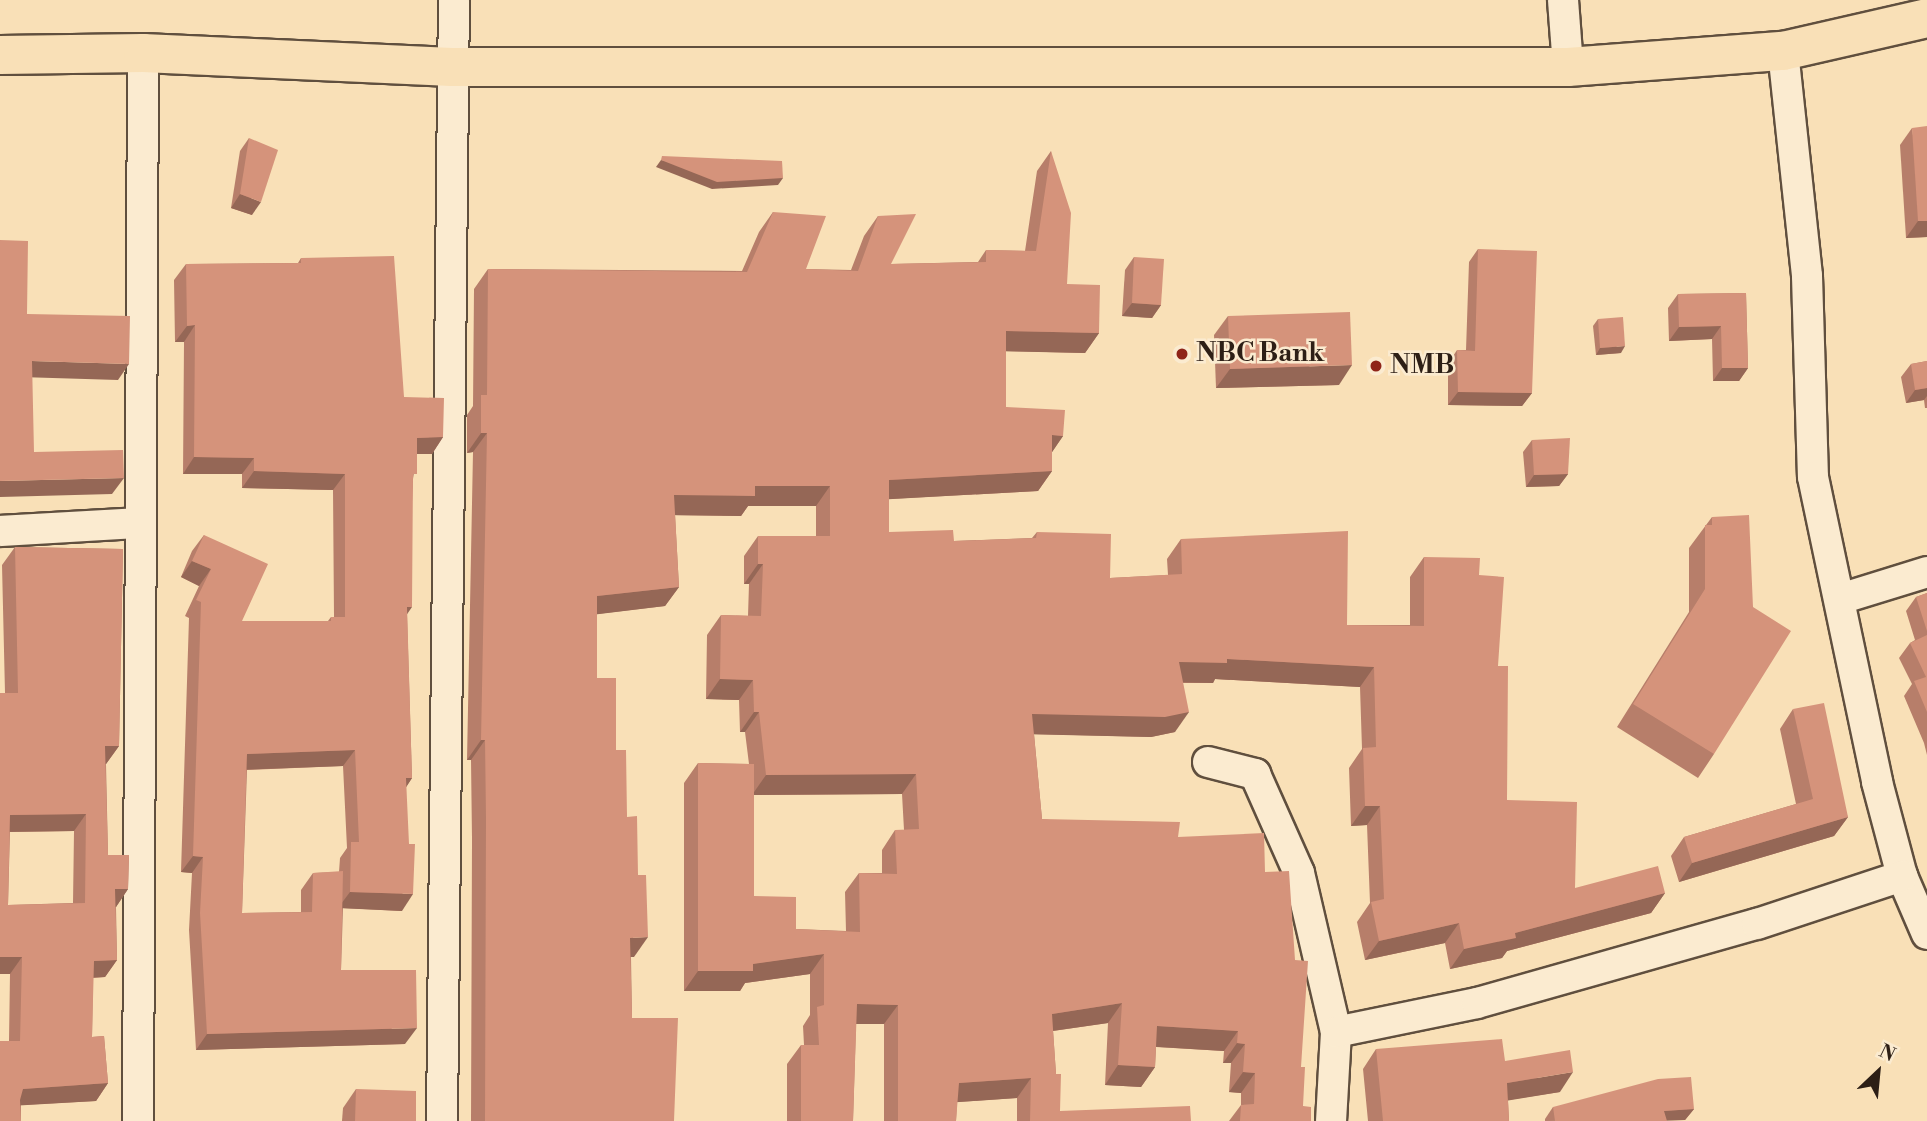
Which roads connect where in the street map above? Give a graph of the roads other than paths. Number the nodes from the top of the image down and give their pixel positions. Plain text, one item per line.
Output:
1 (454, 0) edge
2 (1563, 0) edge
3 (1927, 18) edge
4 (1783, 51) junction
5 (143, 53) junction
6 (0, 55) edge
7 (452, 67) junction
8 (1568, 67) junction
9 (139, 523) junction
10 (0, 531) edge
11 (1927, 572) edge
12 (1840, 599) junction
13 (1208, 761) dead end
14 (1902, 876) junction
15 (1927, 934) edge
16 (1336, 1032) junction
17 (138, 1121) edge
18 (442, 1121) edge
19 (1331, 1121) edge

1 - 7 street
2 - 8 street
3 - 4 highway
4 - 8 highway
4 - 12 street
5 - 6 highway
5 - 7 highway
5 - 9 street
7 - 8 highway
7 - 18 street
9 - 10 street
9 - 17 street
11 - 12 street
12 - 14 street
13 - 16 street
14 - 15 street
14 - 16 street
16 - 19 street

